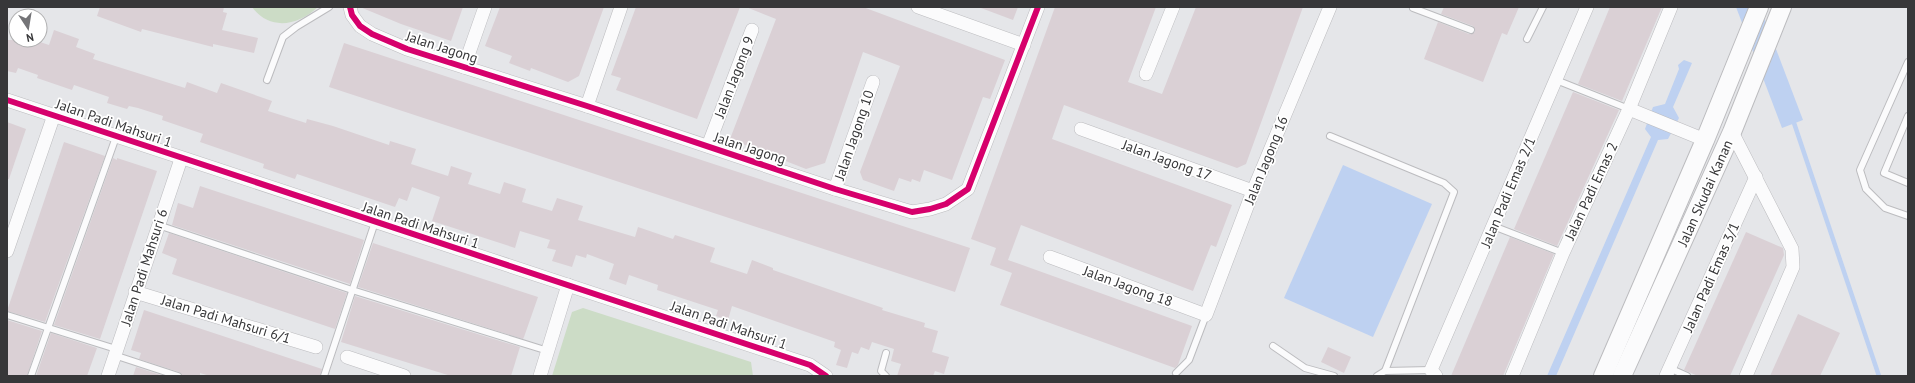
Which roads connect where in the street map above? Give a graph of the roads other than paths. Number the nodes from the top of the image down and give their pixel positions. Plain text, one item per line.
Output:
1 (329, 7) edge
2 (350, 7) edge
3 (485, 7) edge
4 (621, 7) edge
5 (918, 7) edge
6 (1038, 7) edge
7 (1173, 7) edge
8 (1330, 7) edge
9 (1543, 7) edge
10 (1587, 7) edge
11 (1671, 7) edge
12 (1759, 7) edge
13 (1413, 8) dead end
14 (1780, 12) edge
15 (752, 30) dead end
16 (1471, 30) dead end
17 (1527, 39) dead end
18 (1024, 45) junction
19 (1908, 62) edge
20 (464, 67) junction
21 (1146, 74) dead end
22 (268, 80) dead end
23 (1556, 80) junction
24 (873, 82) dead end
25 (7, 100) edge
26 (587, 106) junction
27 (1629, 110) junction
28 (54, 115) junction
29 (1908, 116) edge
30 (1081, 129) dead end
31 (1732, 132) junction
32 (1330, 136) dead end
33 (116, 137) junction
34 (1705, 140) junction
35 (708, 146) junction
36 (181, 159) junction
37 (1756, 177) junction
38 (1908, 183) edge
39 (835, 189) junction
40 (1253, 191) junction
41 (1908, 216) edge
42 (375, 222) junction
43 (158, 225) junction
44 (1493, 226) junction
45 (7, 251) edge
46 (1563, 253) junction
47 (1050, 257) dead end
48 (568, 285) junction
49 (352, 290) junction
50 (136, 292) junction
51 (1206, 314) junction
52 (7, 315) edge
53 (48, 327) junction
54 (1273, 346) dead end
55 (316, 347) dead end
56 (548, 351) junction
57 (115, 352) junction
58 (886, 353) dead end
59 (347, 357) dead end
60 (1385, 371) junction
61 (1667, 372) edge
62 (1176, 373) dead end
63 (1434, 373) edge
64 (31, 376) edge
65 (108, 376) edge
66 (178, 376) edge
67 (324, 376) edge
68 (404, 376) edge
69 (540, 376) edge
70 (826, 376) edge
71 (886, 376) edge
72 (1334, 376) edge
73 (1377, 376) edge
74 (1512, 376) edge
75 (1603, 376) edge
76 (1622, 376) edge
77 (1687, 376) edge
78 (1746, 376) edge

1 - 22 lane
2 - 20 street, Jalan Jagong
3 - 20 street
4 - 26 street
5 - 18 street
6 - 18 street, Jalan Jagong
7 - 21 street
8 - 40 street, Jalan Jagong 16
9 - 17 lane
10 - 23 street, Jalan Padi Emas 2/1
11 - 27 street, Jalan Padi Emas 2
12 - 34 street, Jalan Skudai Kanan
13 - 16 lane
14 - 31 street, Jalan Skudai Kanan
15 - 35 street, Jalan Jagong 9
18 - 39 street, Jalan Jagong
19 - 41 lane
20 - 26 street, Jalan Jagong
23 - 27 lane
23 - 44 street, Jalan Padi Emas 2/1
24 - 39 street, Jalan Jagong 10
25 - 28 street, Jalan Padi Mahsuri 1
26 - 35 street, Jalan Jagong
27 - 34 street
27 - 46 street, Jalan Padi Emas 2
28 - 33 street, Jalan Padi Mahsuri 1
28 - 45 street
29 - 38 lane
30 - 40 street, Jalan Jagong 17
31 - 37 street
31 - 76 street, Jalan Skudai Kanan
32 - 60 lane
33 - 36 street, Jalan Padi Mahsuri 1
33 - 53 lane
34 - 75 street, Jalan Skudai Kanan
35 - 39 street, Jalan Jagong
36 - 42 street, Jalan Padi Mahsuri 1
36 - 43 street, Jalan Padi Mahsuri 6
37 - 61 street, Jalan Padi Emas 3/1
37 - 78 street
40 - 51 street, Jalan Jagong 16
42 - 48 street, Jalan Padi Mahsuri 1
42 - 49 lane
43 - 49 lane
43 - 50 street, Jalan Padi Mahsuri 6
44 - 46 lane
44 - 63 street, Jalan Padi Emas 2/1
46 - 74 street, Jalan Padi Emas 2
47 - 51 street, Jalan Jagong 18
48 - 56 street
48 - 70 street, Jalan Padi Mahsuri 1
49 - 56 lane
49 - 67 lane
50 - 55 street, Jalan Padi Mahsuri 6/1
50 - 57 street, Jalan Padi Mahsuri 6
51 - 62 lane
52 - 53 lane
53 - 57 lane
53 - 64 lane
54 - 72 lane
56 - 69 street
57 - 65 street, Jalan Padi Mahsuri 6
57 - 66 lane
58 - 71 lane
59 - 68 street
60 - 63 lane
60 - 73 lane
61 - 77 lane

